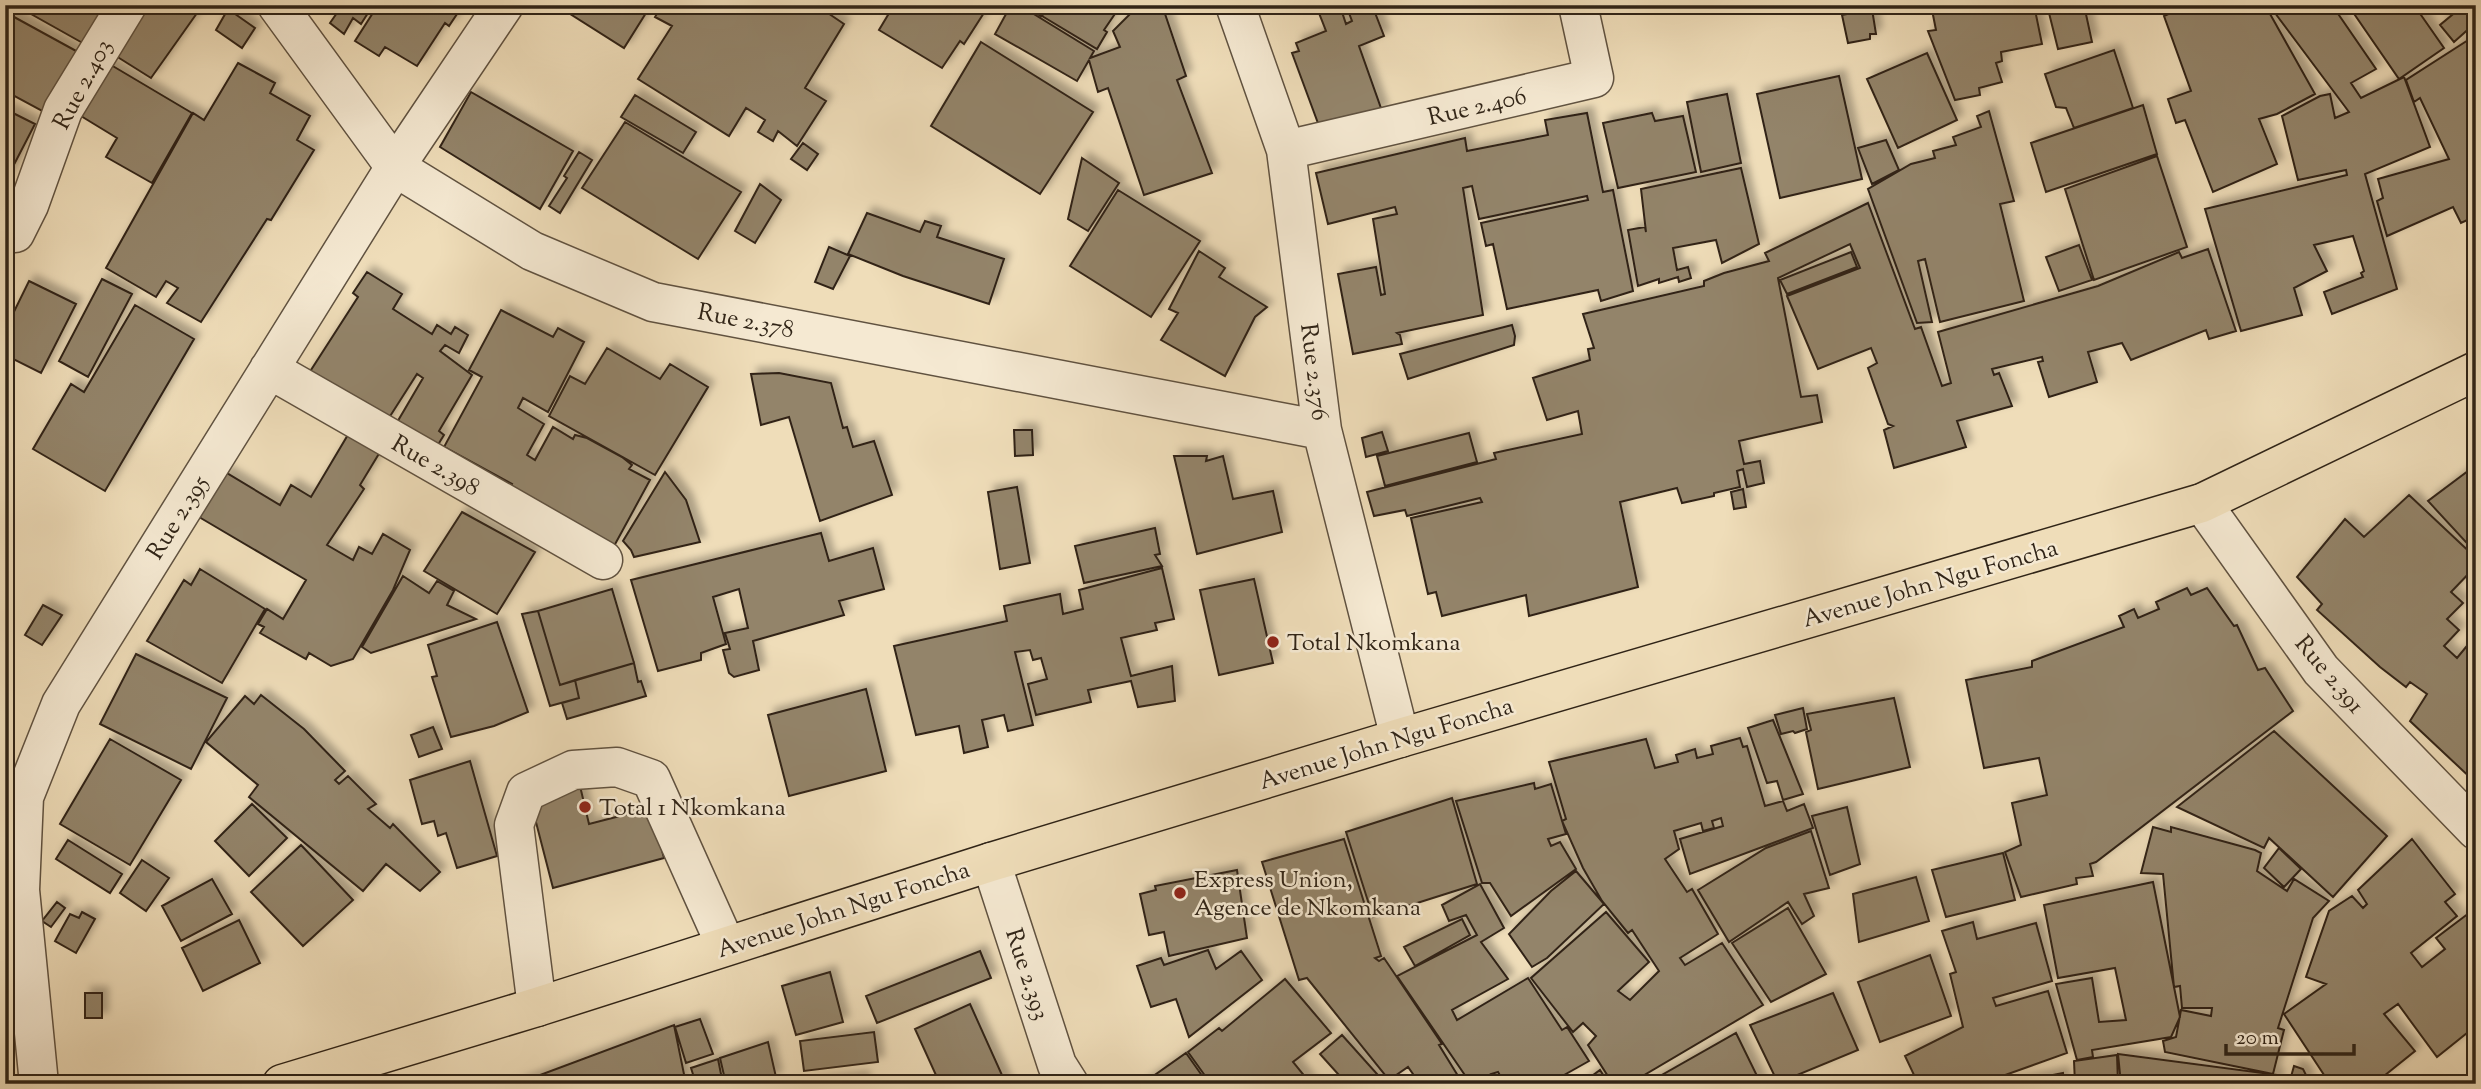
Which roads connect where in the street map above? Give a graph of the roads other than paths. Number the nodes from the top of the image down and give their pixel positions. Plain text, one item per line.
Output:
1 (127, 5) edge
2 (277, 5) edge
3 (504, 5) edge
4 (1235, 5) edge
5 (1578, 5) edge
6 (1286, 150) junction
7 (395, 167) junction
8 (5, 231) edge
9 (269, 369) junction
10 (2476, 371) edge
11 (1322, 430) junction
12 (2202, 503) junction
13 (603, 560) dead end
14 (1401, 738) junction
15 (2476, 830) edge
16 (991, 862) junction
17 (726, 946) junction
18 (537, 1007) junction
19 (39, 1084) edge
20 (282, 1084) edge
21 (1069, 1084) edge

1 - 8 street, Rue 2.403
2 - 7 street, Rue 2.378
3 - 7 street, Rue 2.395
4 - 6 street, Rue 2.376
5 - 6 street, Rue 2.406
6 - 11 street, Rue 2.376
7 - 9 street, Rue 2.395
7 - 11 street, Rue 2.378
9 - 13 street, Rue 2.398
9 - 19 street, Rue 2.395
10 - 12 main road, Avenue John Ngu Foncha
11 - 14 street, Rue 2.376
12 - 14 main road, Avenue John Ngu Foncha
12 - 15 street, Rue 2.391
14 - 16 main road, Avenue John Ngu Foncha
16 - 17 main road, Avenue John Ngu Foncha
16 - 21 street, Rue 2.393
17 - 18 main road, Avenue John Ngu Foncha
17 - 18 street
18 - 20 main road, Avenue John Ngu Foncha

